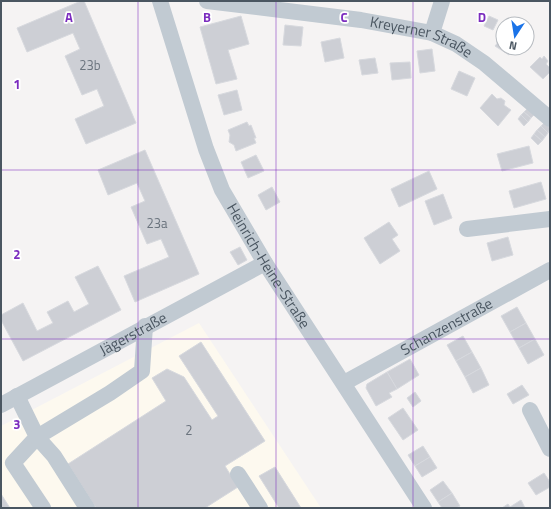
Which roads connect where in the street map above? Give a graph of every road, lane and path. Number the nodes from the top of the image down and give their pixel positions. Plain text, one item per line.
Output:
1 (208, 1) edge
2 (442, 1) edge
3 (162, 2) edge
4 (432, 33) junction
5 (547, 112) edge
6 (550, 219) edge
7 (467, 229) dead end
8 (265, 263) junction
9 (550, 270) edge
10 (145, 326) junction
11 (344, 383) junction
12 (17, 396) junction
13 (1, 405) edge
14 (530, 410) dead end
15 (37, 437) junction
16 (550, 449) edge
17 (238, 474) dead end
18 (43, 508) edge
19 (87, 508) edge
20 (260, 508) edge
21 (424, 508) edge

1 - 4 street, Kreyerner Straße
2 - 4 street
3 - 8 street, Heinrich-Heine-Straße
4 - 5 street, Kreyerner Straße
6 - 7 street
8 - 10 street, Jägerstraße
8 - 11 street, Heinrich-Heine-Straße
9 - 11 street, Schanzenstraße
10 - 12 street, Jägerstraße
10 - 15 street
11 - 21 street, Heinrich-Heine-Straße
12 - 13 street, Jägerstraße
12 - 15 street
14 - 16 street
15 - 18 street
15 - 19 street
17 - 20 street

